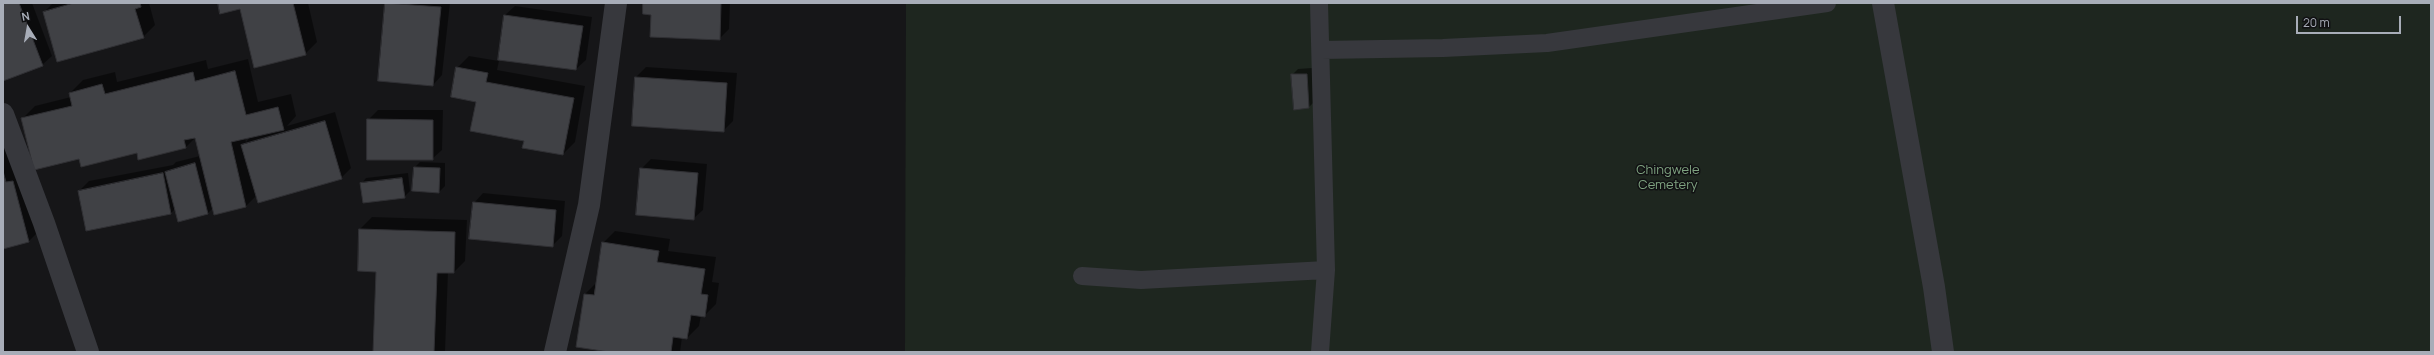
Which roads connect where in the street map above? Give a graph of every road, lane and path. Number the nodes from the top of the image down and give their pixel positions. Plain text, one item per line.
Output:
1 (616, 3) edge
2 (1319, 3) edge
3 (1828, 3) edge
4 (1883, 3) edge
5 (1320, 50) junction
6 (3, 114) edge
7 (1326, 270) junction
8 (1082, 276) dead end
9 (88, 352) edge
10 (555, 352) edge
11 (1320, 352) edge
12 (1943, 352) edge

1 - 10 street
2 - 5 lane
3 - 5 lane
4 - 12 street
5 - 7 lane
6 - 9 street
7 - 8 lane
7 - 11 lane

